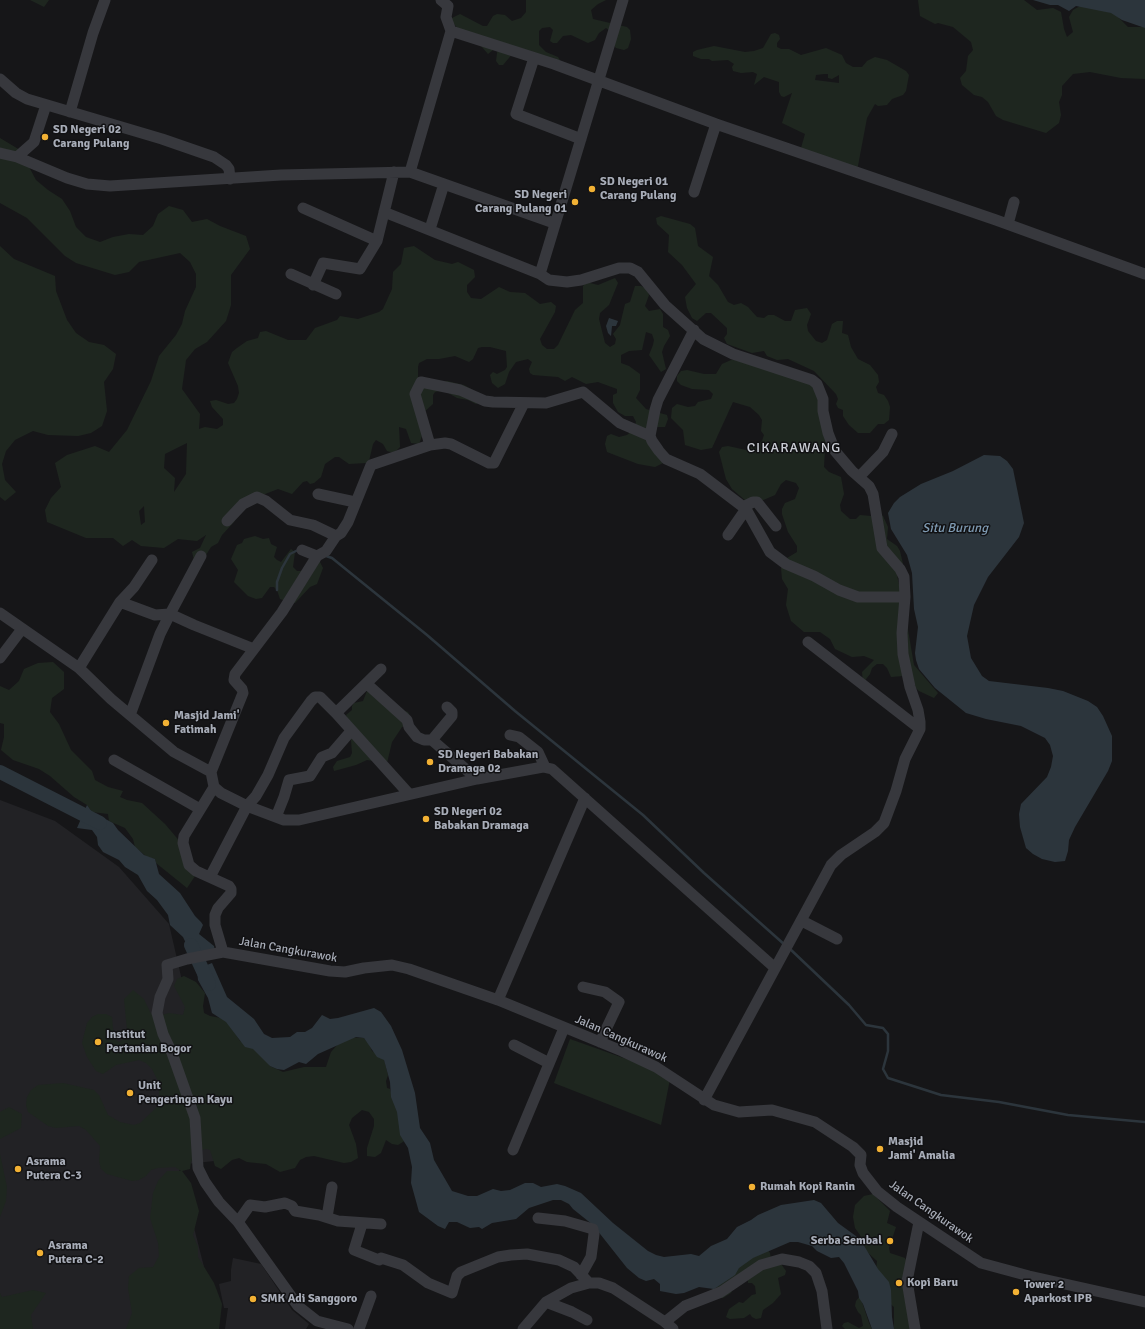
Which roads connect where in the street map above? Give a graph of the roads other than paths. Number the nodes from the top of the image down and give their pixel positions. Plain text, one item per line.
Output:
1 (105, 0) edge
2 (441, 0) edge
3 (623, 0) edge
4 (451, 31) junction
5 (534, 58) junction
6 (0, 80) edge
7 (598, 81) junction
8 (46, 105) junction
9 (70, 112) junction
10 (716, 124) junction
11 (581, 138) junction
12 (0, 153) edge
13 (17, 157) junction
14 (394, 172) junction
15 (410, 172) junction
16 (230, 179) junction
17 (444, 184) junction
18 (694, 192) dead end
19 (1014, 202) dead end
20 (303, 208) dead end
21 (384, 212) junction
22 (1009, 221) junction
23 (554, 223) junction
24 (430, 229) junction
25 (377, 241) junction
26 (291, 274) dead end
27 (540, 274) junction
28 (1145, 274) edge
29 (313, 285) junction
30 (336, 294) dead end
31 (694, 330) junction
32 (524, 403) junction
33 (892, 434) dead end
34 (650, 436) junction
35 (430, 445) junction
36 (859, 477) junction
37 (318, 494) dead end
38 (356, 502) junction
39 (745, 508) junction
40 (227, 521) dead end
41 (776, 526) dead end
42 (728, 535) dead end
43 (336, 536) junction
44 (302, 550) dead end
45 (321, 554) junction
46 (201, 556) dead end
47 (152, 560) dead end
48 (905, 597) junction
49 (120, 602) junction
50 (0, 613) edge
51 (170, 614) junction
52 (22, 629) junction
53 (808, 642) dead end
54 (254, 649) junction
55 (0, 658) edge
56 (79, 668) junction
57 (381, 669) dead end
58 (367, 684) junction
59 (447, 707) dead end
60 (336, 713) junction
61 (130, 715) junction
62 (920, 728) junction
63 (351, 730) junction
64 (510, 735) dead end
65 (432, 740) junction
66 (114, 760) dead end
67 (546, 767) junction
68 (211, 772) junction
69 (477, 779) junction
70 (214, 787) junction
71 (409, 794) junction
72 (585, 798) junction
73 (247, 806) junction
74 (200, 808) junction
75 (276, 817) junction
76 (210, 877) junction
77 (802, 921) junction
78 (837, 939) dead end
79 (219, 952) junction
80 (775, 968) junction
81 (583, 987) dead end
82 (498, 1000) junction
83 (564, 1028) junction
84 (600, 1042) junction
85 (514, 1045) dead end
86 (549, 1063) junction
87 (704, 1100) junction
88 (513, 1150) dead end
89 (332, 1187) dead end
90 (327, 1218) junction
91 (538, 1218) dead end
92 (238, 1222) junction
93 (920, 1222) junction
94 (362, 1224) junction
95 (381, 1224) dead end
96 (581, 1275) junction
97 (589, 1282) junction
98 (371, 1296) dead end
99 (546, 1302) junction
100 (1145, 1302) edge
101 (587, 1320) dead end
102 (314, 1325) edge
103 (669, 1326) edge
104 (348, 1329) edge
105 (359, 1329) edge
106 (523, 1329) edge
107 (827, 1329) edge
108 (915, 1329) edge

1 - 9 street
2 - 4 street
3 - 7 street
4 - 5 street
4 - 15 street
5 - 7 street
5 - 11 street
6 - 8 street
7 - 10 street
7 - 11 street
8 - 9 street
8 - 13 street
9 - 16 street
10 - 18 street
10 - 22 street
11 - 23 street
12 - 13 street
13 - 16 street
14 - 15 street
14 - 16 street
14 - 21 street
15 - 17 street
17 - 23 street
17 - 24 street
19 - 22 street
20 - 25 street
21 - 24 street
21 - 25 street
22 - 28 street
23 - 27 street
24 - 27 street
25 - 29 street
26 - 29 street
27 - 31 street
29 - 30 street
31 - 34 street
31 - 36 street
32 - 34 street
32 - 35 street
32 - 35 street
33 - 36 street
34 - 39 street
35 - 38 street
36 - 48 street
37 - 38 street
38 - 43 street
39 - 41 street
39 - 42 street
39 - 48 street
40 - 43 street
43 - 45 street
44 - 45 street
45 - 54 street
46 - 51 street
47 - 49 street
48 - 62 street
49 - 51 street
49 - 56 street
50 - 52 street
51 - 54 street
51 - 61 street
52 - 55 street
52 - 56 street
53 - 62 street
54 - 68 street
56 - 61 street
57 - 58 street
58 - 60 street
58 - 65 street
59 - 65 street
60 - 63 street
60 - 73 street
61 - 68 street
62 - 77 street
63 - 71 street
63 - 75 street
64 - 67 street
65 - 69 street
66 - 74 street
67 - 69 street
67 - 72 street
68 - 70 street
69 - 71 street
70 - 73 street
70 - 74 street
71 - 75 street
72 - 80 street
72 - 82 street
73 - 75 street
73 - 76 street
74 - 76 street
76 - 79 street
77 - 78 street
77 - 80 street
79 - 82 street, Jalan Cangkurawok
79 - 92 street
80 - 87 street
81 - 84 street
82 - 83 street, Jalan Cangkurawok
83 - 84 street, Jalan Cangkurawok
83 - 86 street
84 - 87 street, Jalan Cangkurawok
85 - 86 street
86 - 88 street
87 - 93 street, Jalan Cangkurawok
89 - 90 street
90 - 92 street
90 - 94 street
91 - 96 street
92 - 102 street
93 - 100 street, Jalan Cangkurawok
93 - 108 street
94 - 95 street
94 - 96 street
96 - 97 street
97 - 99 street
97 - 103 street
98 - 105 street
99 - 101 street
99 - 106 street
102 - 104 street
103 - 107 street

